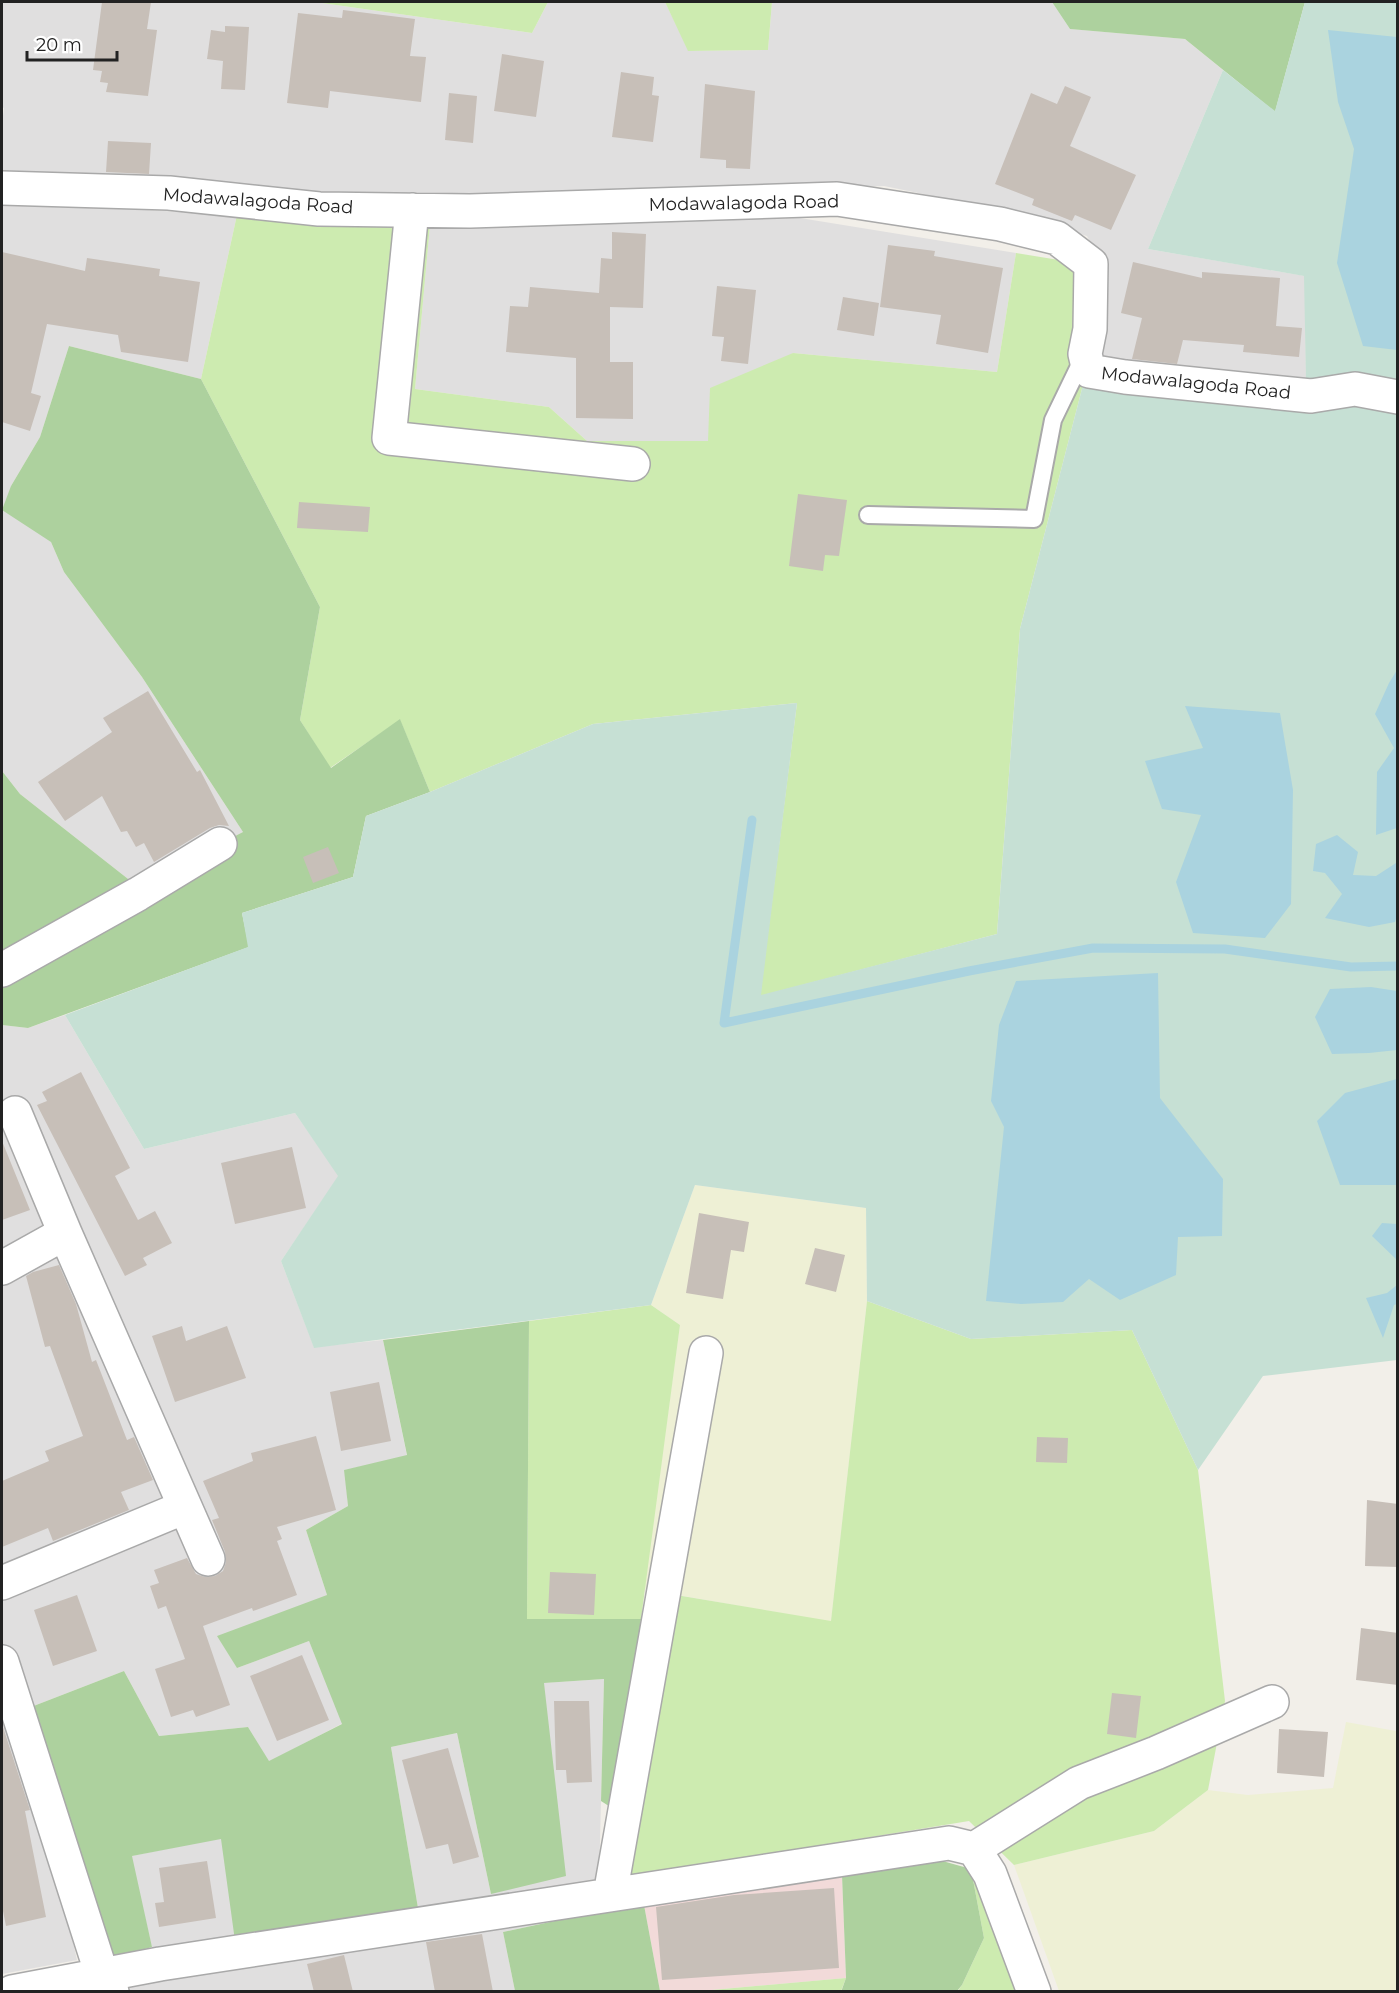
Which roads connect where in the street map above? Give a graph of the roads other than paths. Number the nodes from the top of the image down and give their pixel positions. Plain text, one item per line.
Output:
1 (2, 188) edge
2 (412, 210) junction
3 (1085, 354) junction
4 (1398, 397) edge
5 (633, 464) dead end
6 (868, 515) dead end
7 (220, 844) dead end
8 (2, 970) edge
9 (15, 1113) dead end
10 (65, 1233) junction
11 (2, 1268) edge
12 (706, 1353) dead end
13 (185, 1507) junction
14 (208, 1559) dead end
15 (2, 1583) edge
16 (2, 1662) edge
17 (1272, 1702) dead end
18 (974, 1849) junction
19 (610, 1895) junction
20 (107, 1983) edge
21 (12, 1992) edge
22 (1034, 1992) edge

1 - 2 street, Modawalagoda Road
2 - 3 street, Modawalagoda Road
2 - 5 street
3 - 4 street, Modawalagoda Road
3 - 6 lane
7 - 8 street
9 - 10 street
10 - 11 street
10 - 13 street
12 - 19 street
13 - 14 street
13 - 15 street
16 - 20 street
17 - 18 street
18 - 19 street
18 - 22 street
19 - 20 street
20 - 21 street

